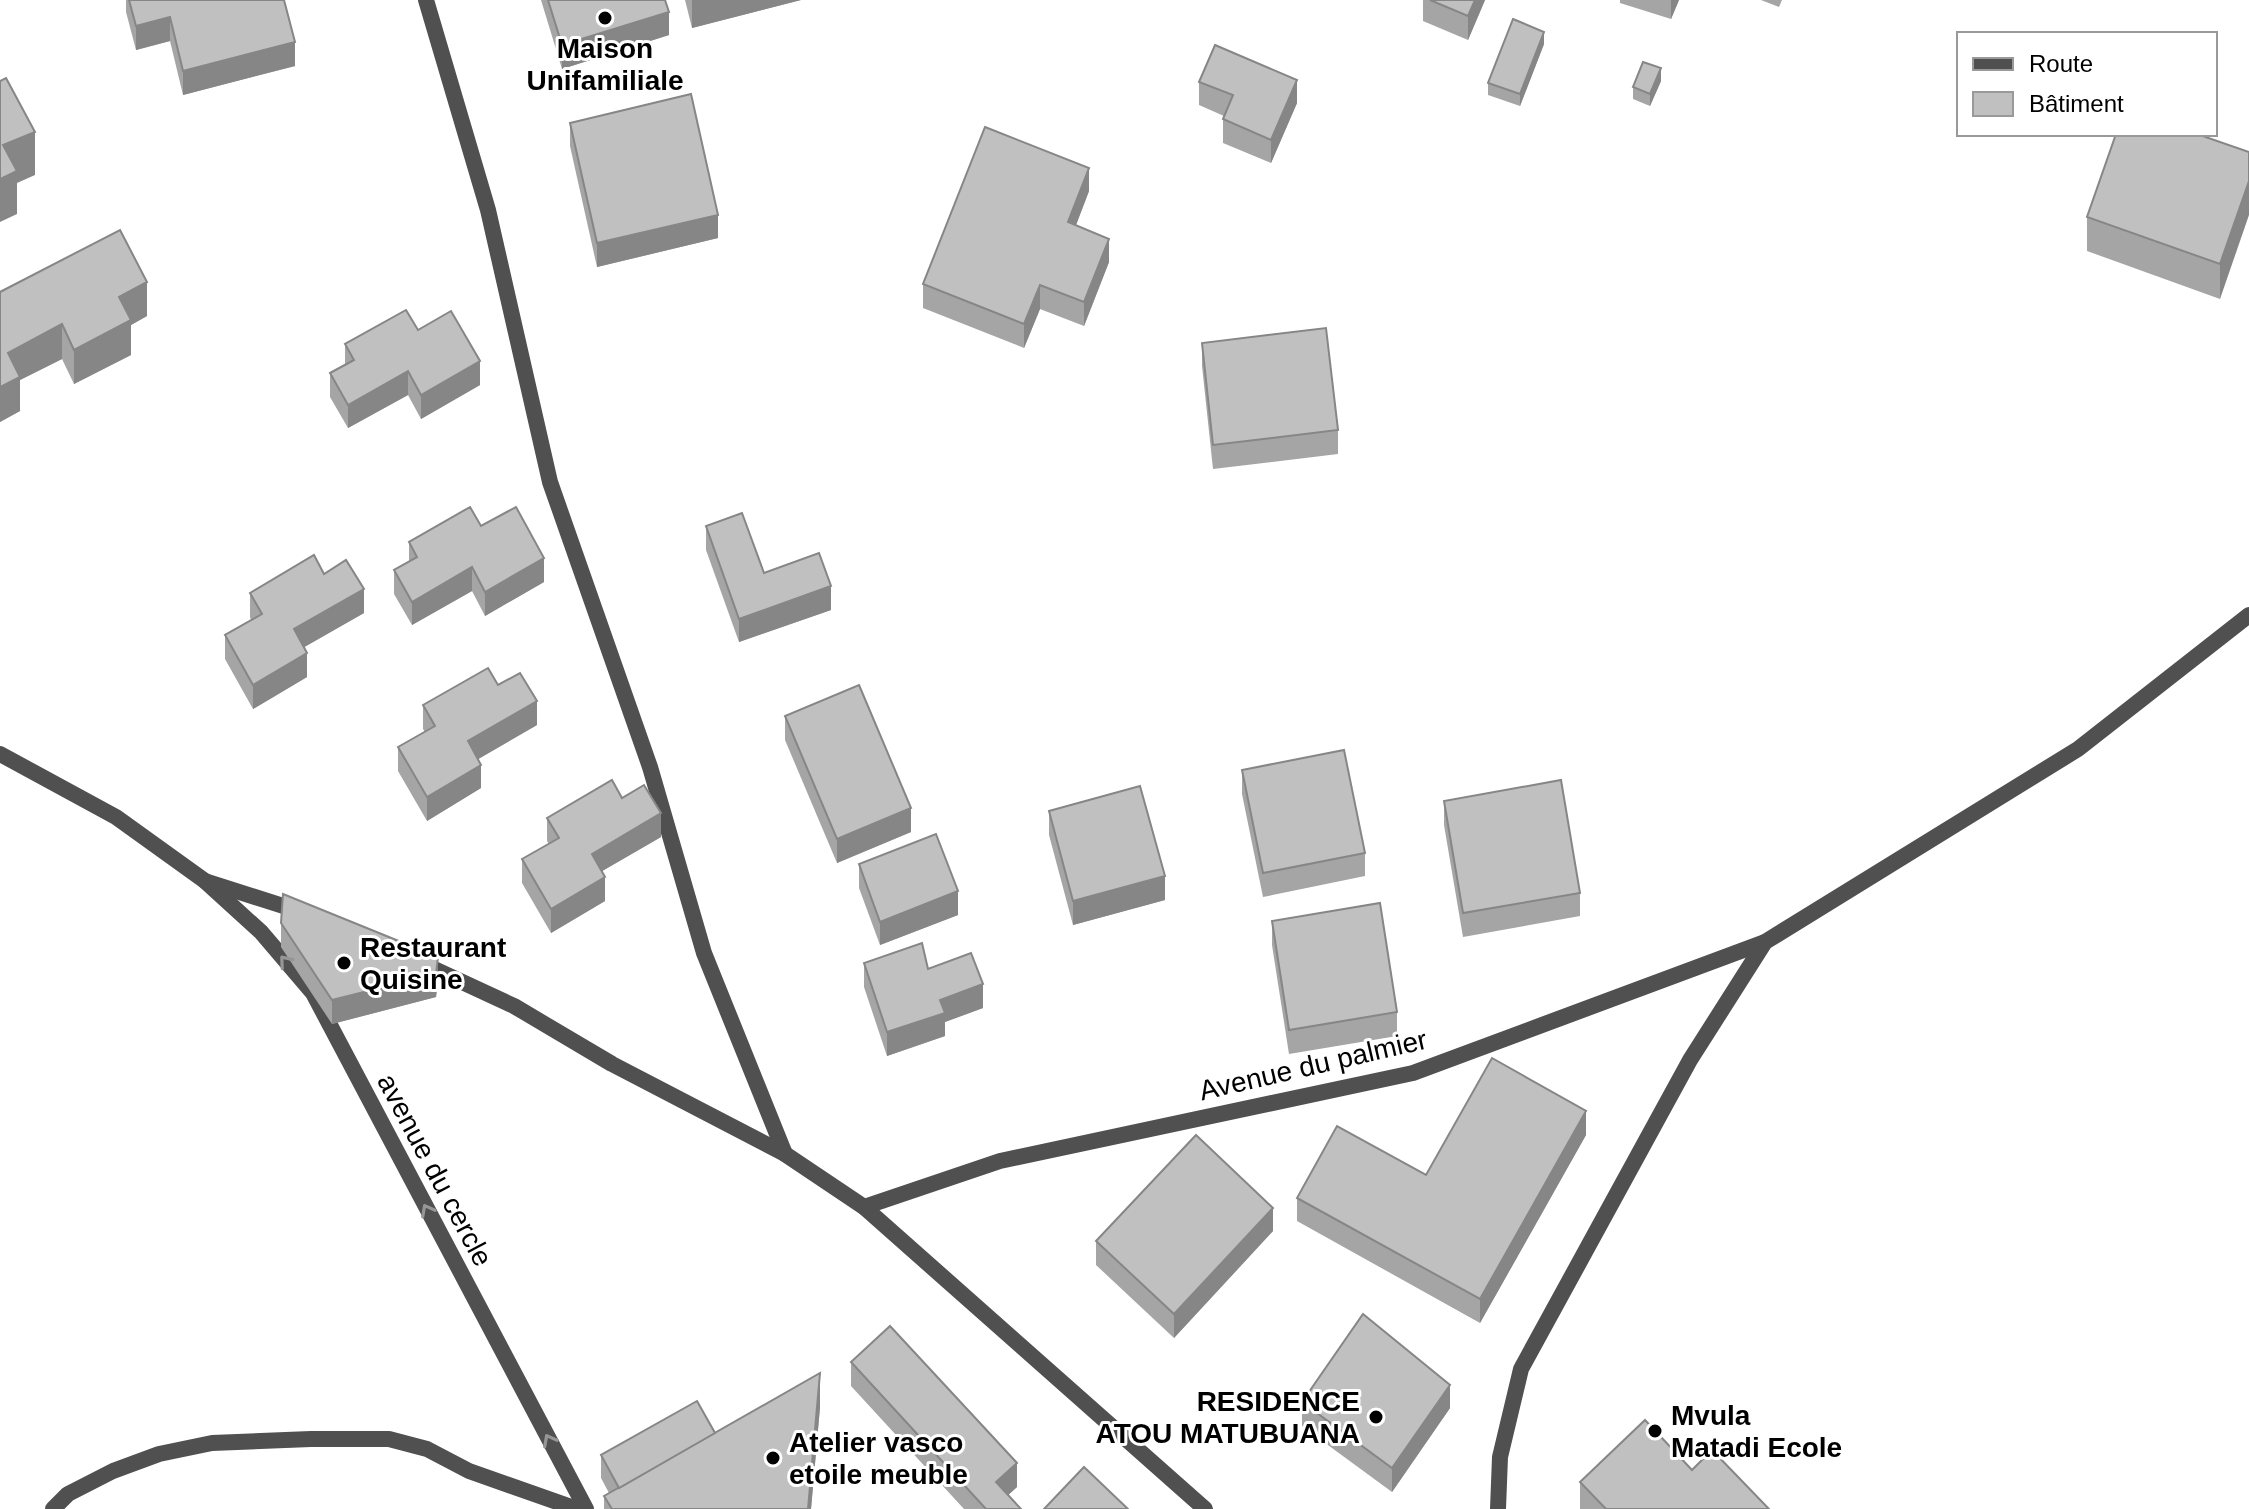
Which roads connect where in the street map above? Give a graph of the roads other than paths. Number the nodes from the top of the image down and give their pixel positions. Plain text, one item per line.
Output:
1 (426, 0) edge
2 (2249, 615) edge
3 (0, 754) edge
4 (205, 881) junction
5 (316, 917) edge
6 (1765, 942) junction
7 (401, 954) edge
8 (785, 1154) junction
9 (864, 1207) junction
10 (53, 1509) edge
11 (577, 1509) edge
12 (586, 1509) edge
13 (1205, 1509) edge
14 (1498, 1509) edge

1 - 8 street
2 - 6 street
3 - 4 street
4 - 5 street
12 -> 4 street, avenue du cercle
6 - 9 street, Avenue du palmier
6 - 14 street
7 - 8 street
8 - 9 street
9 - 13 street
10 - 11 street

